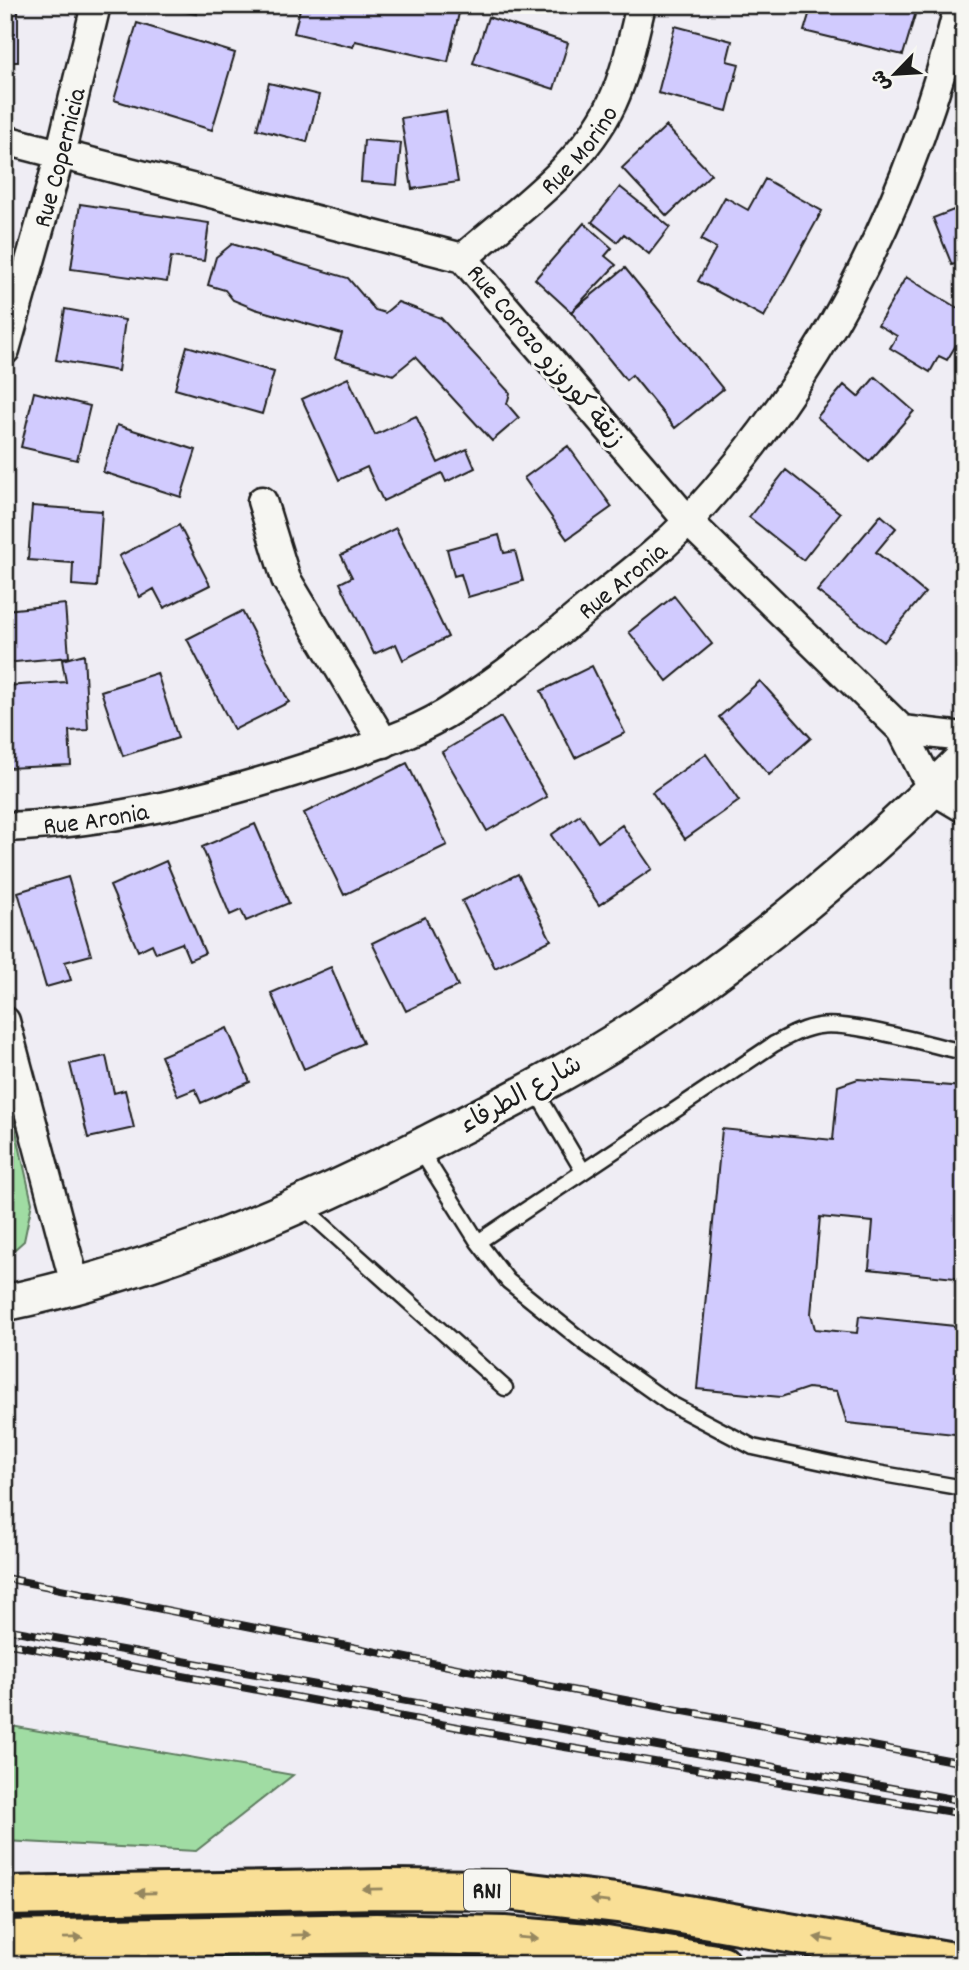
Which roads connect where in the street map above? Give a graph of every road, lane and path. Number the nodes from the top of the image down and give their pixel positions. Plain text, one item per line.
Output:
1 (96, 5) edge
2 (959, 5) edge
3 (635, 7) edge
4 (5, 140) edge
5 (60, 155) junction
6 (463, 258) junction
7 (5, 350) edge
8 (262, 501) dead end
9 (688, 522) junction
10 (902, 730) junction
11 (964, 737) edge
12 (384, 743) junction
13 (964, 758) edge
14 (932, 789) junction
15 (964, 808) edge
16 (5, 827) edge
17 (5, 1021) edge
18 (964, 1052) edge
19 (533, 1086) junction
20 (419, 1148) junction
21 (583, 1171) junction
22 (301, 1205) junction
23 (478, 1242) junction
24 (76, 1288) junction
25 (5, 1303) edge
26 (505, 1388) dead end
27 (964, 1488) edge
28 (5, 1896) edge
29 (5, 1940) edge
30 (964, 1964) edge
31 (721, 1965) edge

1 - 5 street, Rue Copernicia
2 - 9 street, Rue Aronia
3 - 6 street, Rue Morino
4 - 5 street, Rue Corozo زنقة كوروزو
5 - 6 street, Rue Corozo زنقة كوروزو
5 - 7 street, Rue Copernicia
6 - 9 street, Rue Corozo زنقة كوروزو
8 - 12 street
9 - 10 street, Rue Corozo زنقة كوروزو
9 - 12 street, Rue Aronia
10 - 11 street
10 - 14 street, Rue Corozo زنقة كوروزو
12 - 16 street, Rue Aronia
13 - 14 street, شارع الطرفاء
14 - 15 street
14 - 19 street, شارع الطرفاء
17 - 24 street
18 - 21 lane
19 - 20 street, شارع الطرفاء
19 - 21 lane
20 - 22 street, شارع الطرفاء
20 - 23 lane
21 - 23 lane
22 - 24 street, شارع الطرفاء
22 - 26 lane
23 - 27 lane
24 - 25 street, شارع الطرفاء
30 -> 28 highway, RN1
29 -> 31 highway, RN1

